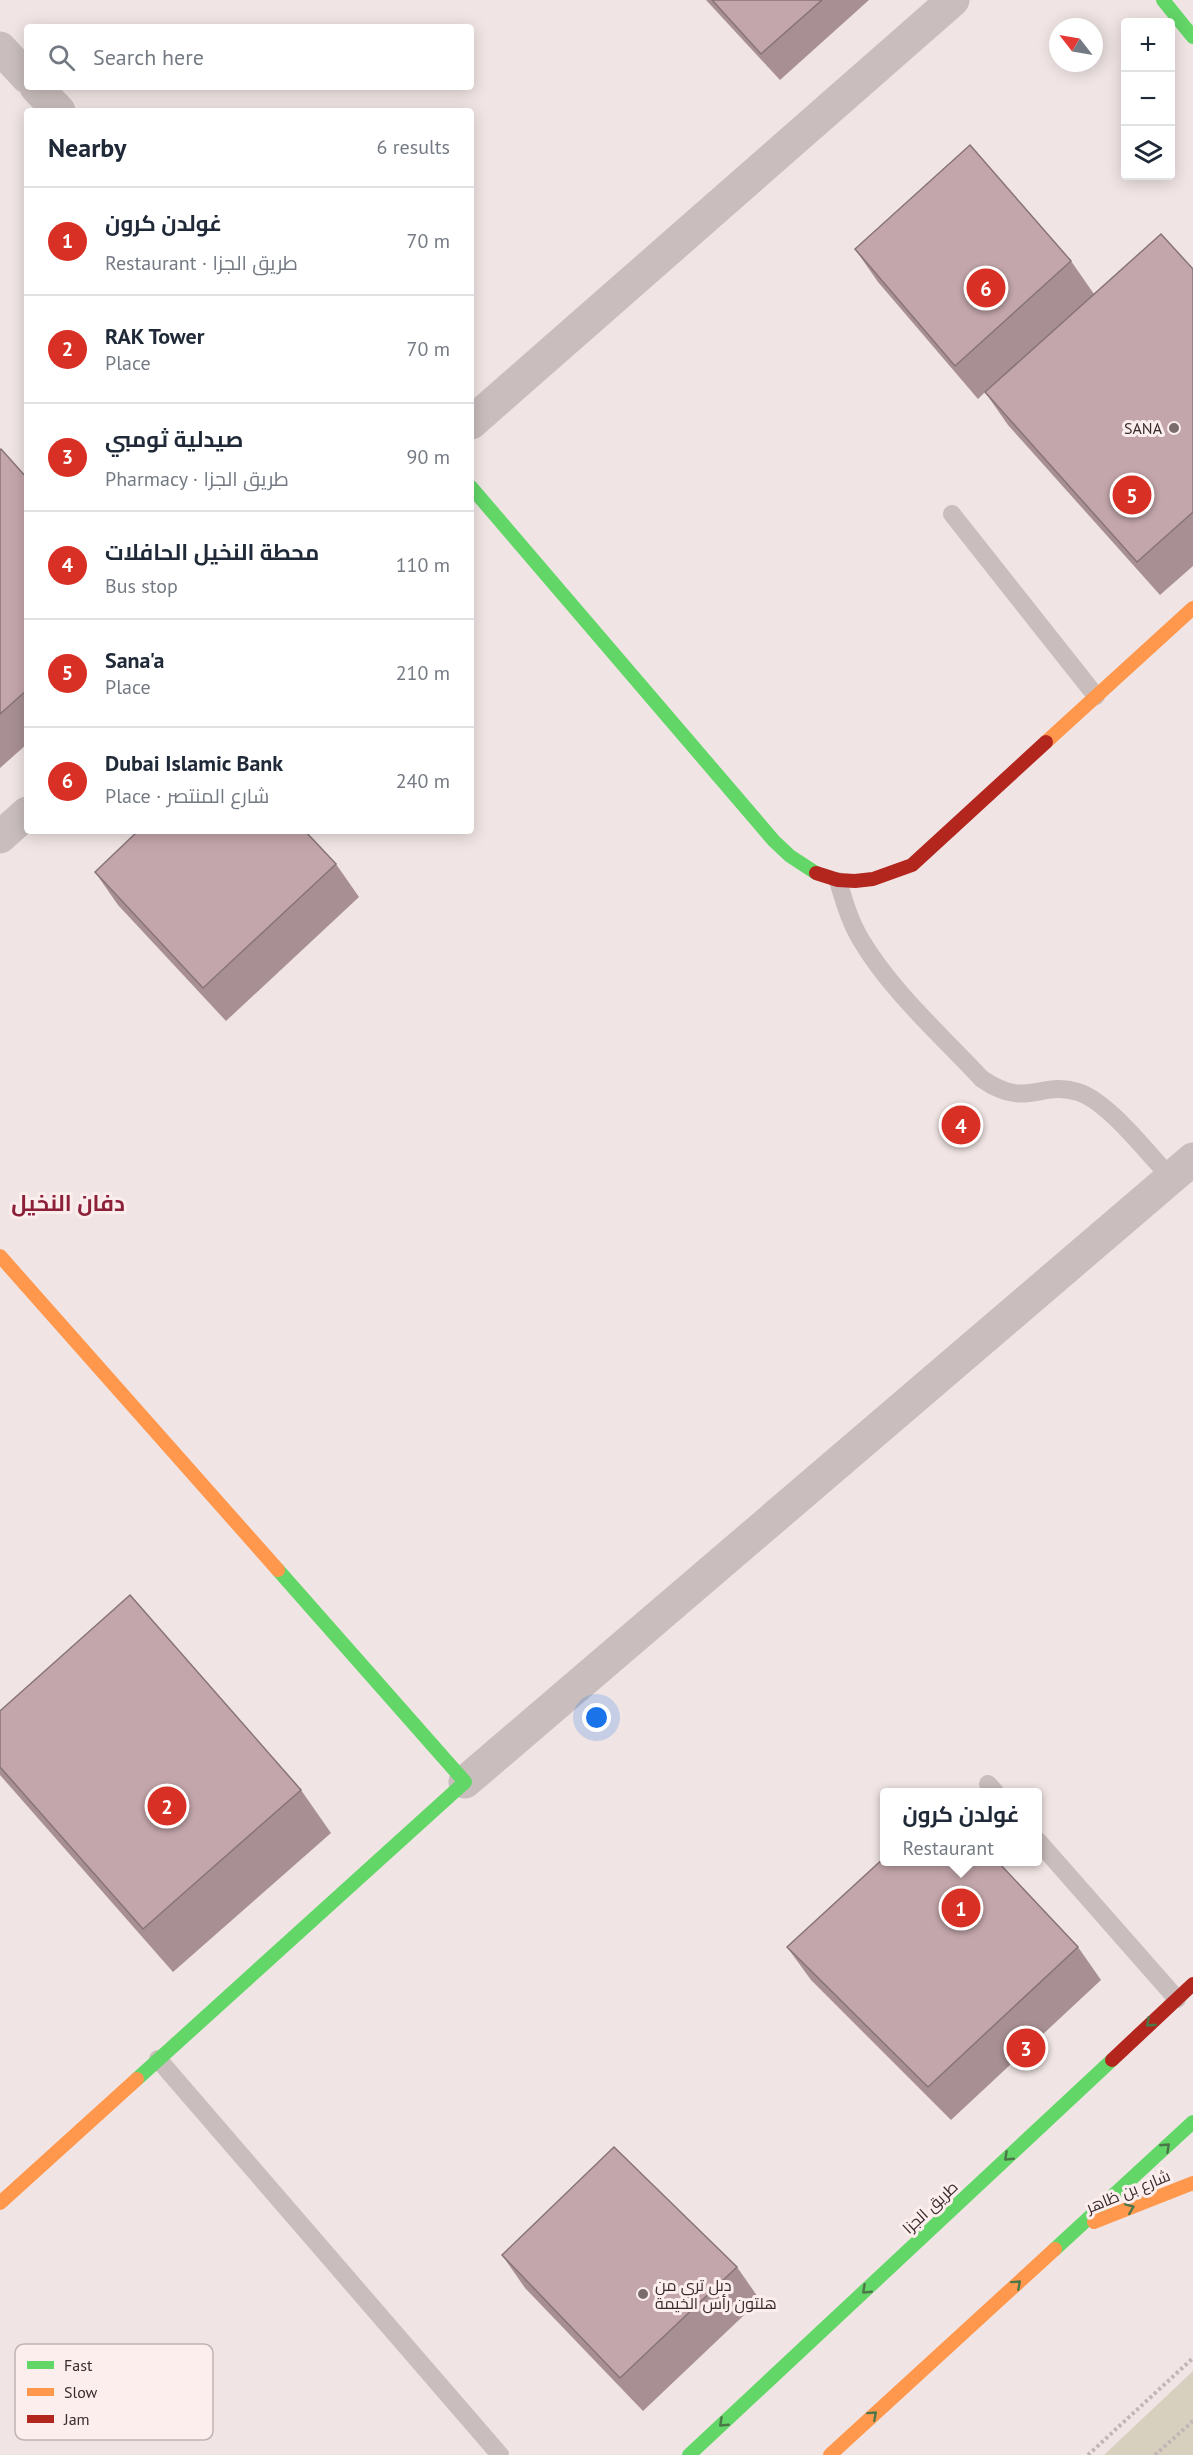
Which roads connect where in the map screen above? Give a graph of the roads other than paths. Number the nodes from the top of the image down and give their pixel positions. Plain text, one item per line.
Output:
1 (953, 0) edge
2 (1163, 0) edge
3 (1193, 37) edge
4 (0, 48) edge
5 (24, 74) edge
6 (39, 90) edge
7 (56, 108) edge
8 (474, 420) edge
9 (474, 491) edge
10 (952, 514) dead end
11 (1193, 608) edge
12 (1096, 696) junction
13 (24, 816) edge
14 (0, 837) edge
15 (838, 881) junction
16 (1182, 1169) edge
17 (0, 1256) edge
18 (465, 1782) junction
19 (1042, 1846) edge
20 (1193, 1983) edge
21 (1177, 1999) junction
22 (159, 2059) junction
23 (1193, 2122) edge
24 (1193, 2182) edge
25 (0, 2203) edge
26 (1076, 2229) junction
27 (500, 2455) edge
28 (689, 2455) edge
29 (830, 2455) edge

1 - 8 street
2 - 3 street
4 - 5 street
6 - 7 street
9 - 15 street
10 - 12 lane
11 - 12 street
12 - 15 street
13 - 14 street
15 - 16 lane
16 - 18 street
17 - 18 street
18 - 22 street
19 - 21 lane
20 - 21 street, طريق الجزا
21 -> 28 street, طريق الجزا
22 - 25 street
22 - 27 lane
26 -> 23 street
26 -> 24 street, شارع بن ظاهر
29 -> 26 street

